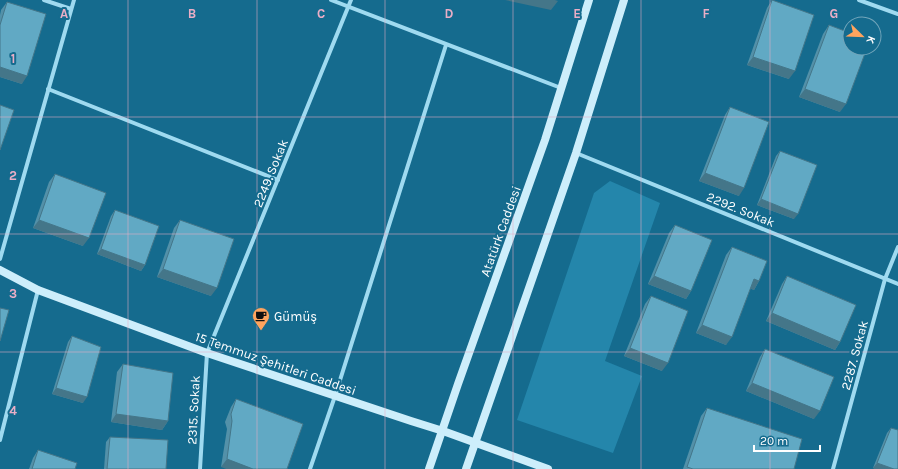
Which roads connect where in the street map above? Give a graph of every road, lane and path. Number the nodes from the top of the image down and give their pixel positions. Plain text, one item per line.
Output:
1 (44, 0) edge
2 (74, 0) edge
3 (331, 0) edge
4 (351, 0) edge
5 (589, 0) edge
6 (624, 0) edge
7 (859, 0) edge
8 (349, 6) junction
9 (71, 9) junction
10 (898, 14) edge
11 (446, 45) junction
12 (48, 88) junction
13 (561, 89) junction
14 (576, 153) junction
15 (278, 180) junction
16 (898, 247) edge
17 (0, 258) edge
18 (0, 270) edge
19 (886, 279) junction
20 (898, 284) edge
21 (38, 290) junction
22 (207, 353) junction
23 (335, 396) junction
24 (443, 430) junction
25 (0, 440) edge
26 (475, 442) junction
27 (200, 469) edge
28 (310, 469) edge
29 (429, 469) edge
30 (466, 469) edge
31 (548, 469) edge
32 (833, 469) edge

1 - 9 street
2 - 9 street
3 - 8 street
4 - 8 street, 2249. Sokak
5 - 13 main road, Atatürk Caddesi
6 - 14 main road
7 - 10 street
8 - 11 street
8 - 15 street, 2249. Sokak
9 - 12 street
11 - 13 street
11 - 23 street
12 - 15 street
12 - 17 street
13 - 24 main road, Atatürk Caddesi
14 - 19 street, 2292. Sokak
14 - 26 main road
15 - 22 street, 2249. Sokak
16 - 19 street, 2287. Sokak
18 - 21 main road, 15 Temmuz Şehitleri Caddesi
19 - 20 street, 2292. Sokak
19 - 32 street, 2287. Sokak
21 - 22 main road, 15 Temmuz Şehitleri Caddesi
21 - 25 street
22 - 23 main road, 15 Temmuz Şehitleri Caddesi
22 - 27 street, 2315. Sokak
23 - 24 main road, 15 Temmuz Şehitleri Caddesi
23 - 28 street
24 - 26 main road, 15 Temmuz Şehitleri Caddesi
24 - 29 main road, Atatürk Caddesi
26 - 30 main road
26 - 31 main road, 15 Temmuz Şehitleri Caddesi

